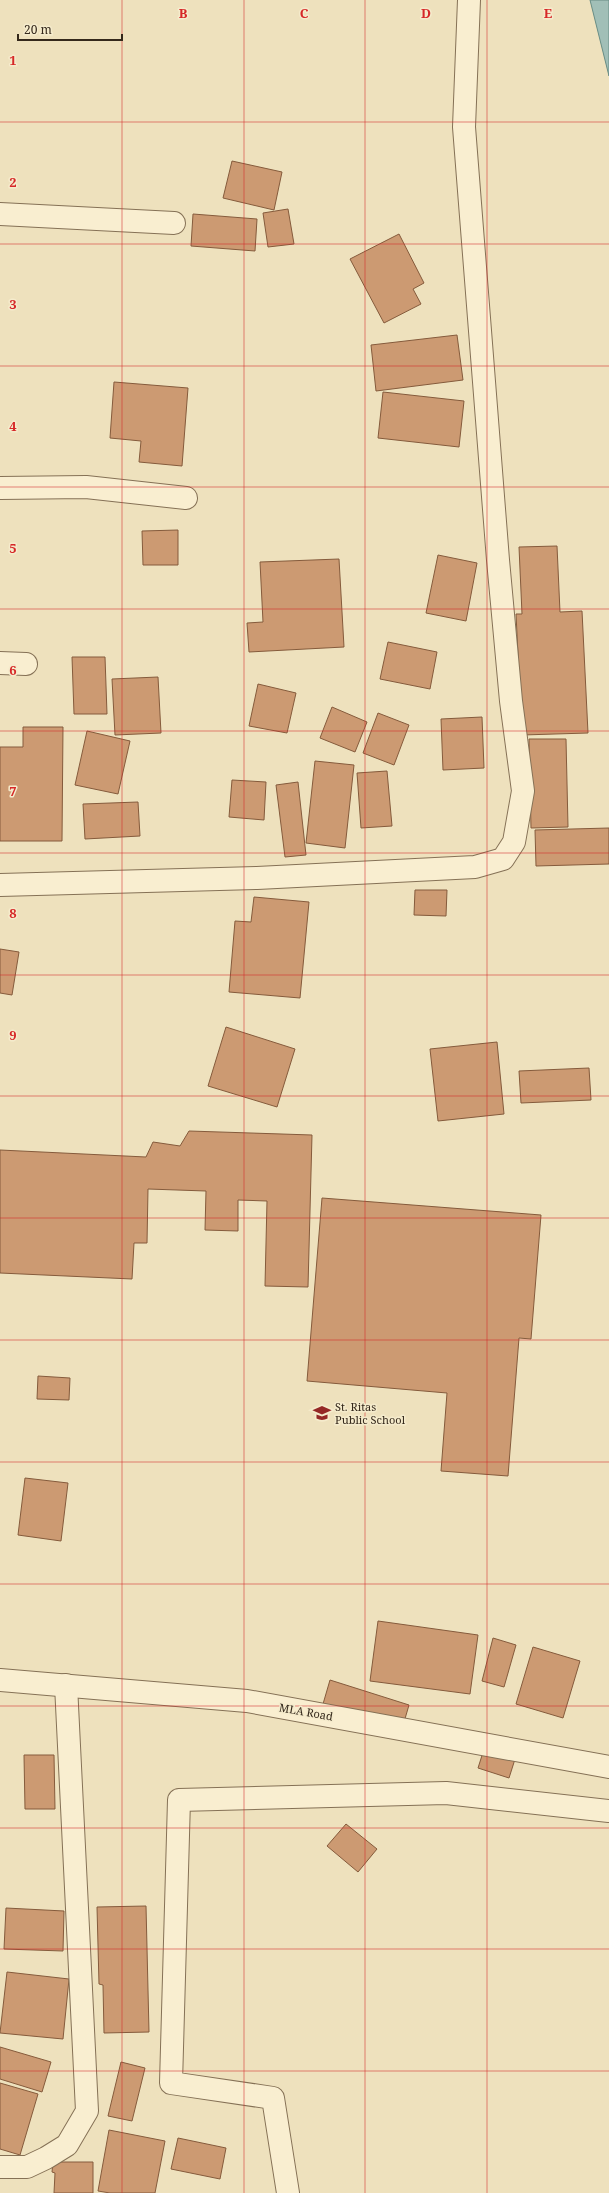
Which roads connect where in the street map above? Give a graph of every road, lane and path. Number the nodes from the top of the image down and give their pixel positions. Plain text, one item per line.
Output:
1 (469, 0) edge
2 (0, 214) edge
3 (174, 224) dead end
4 (0, 488) edge
5 (186, 498) dead end
6 (0, 663) edge
7 (26, 664) dead end
8 (0, 885) edge
9 (0, 1680) edge
10 (66, 1684) junction
11 (609, 1767) edge
12 (609, 1811) edge
13 (0, 2167) edge
14 (288, 2193) edge

1 - 8 street
2 - 3 street
4 - 5 street
6 - 7 street
9 - 10 street, MLA Road
10 - 11 street, MLA Road
10 - 13 street
12 - 14 street

